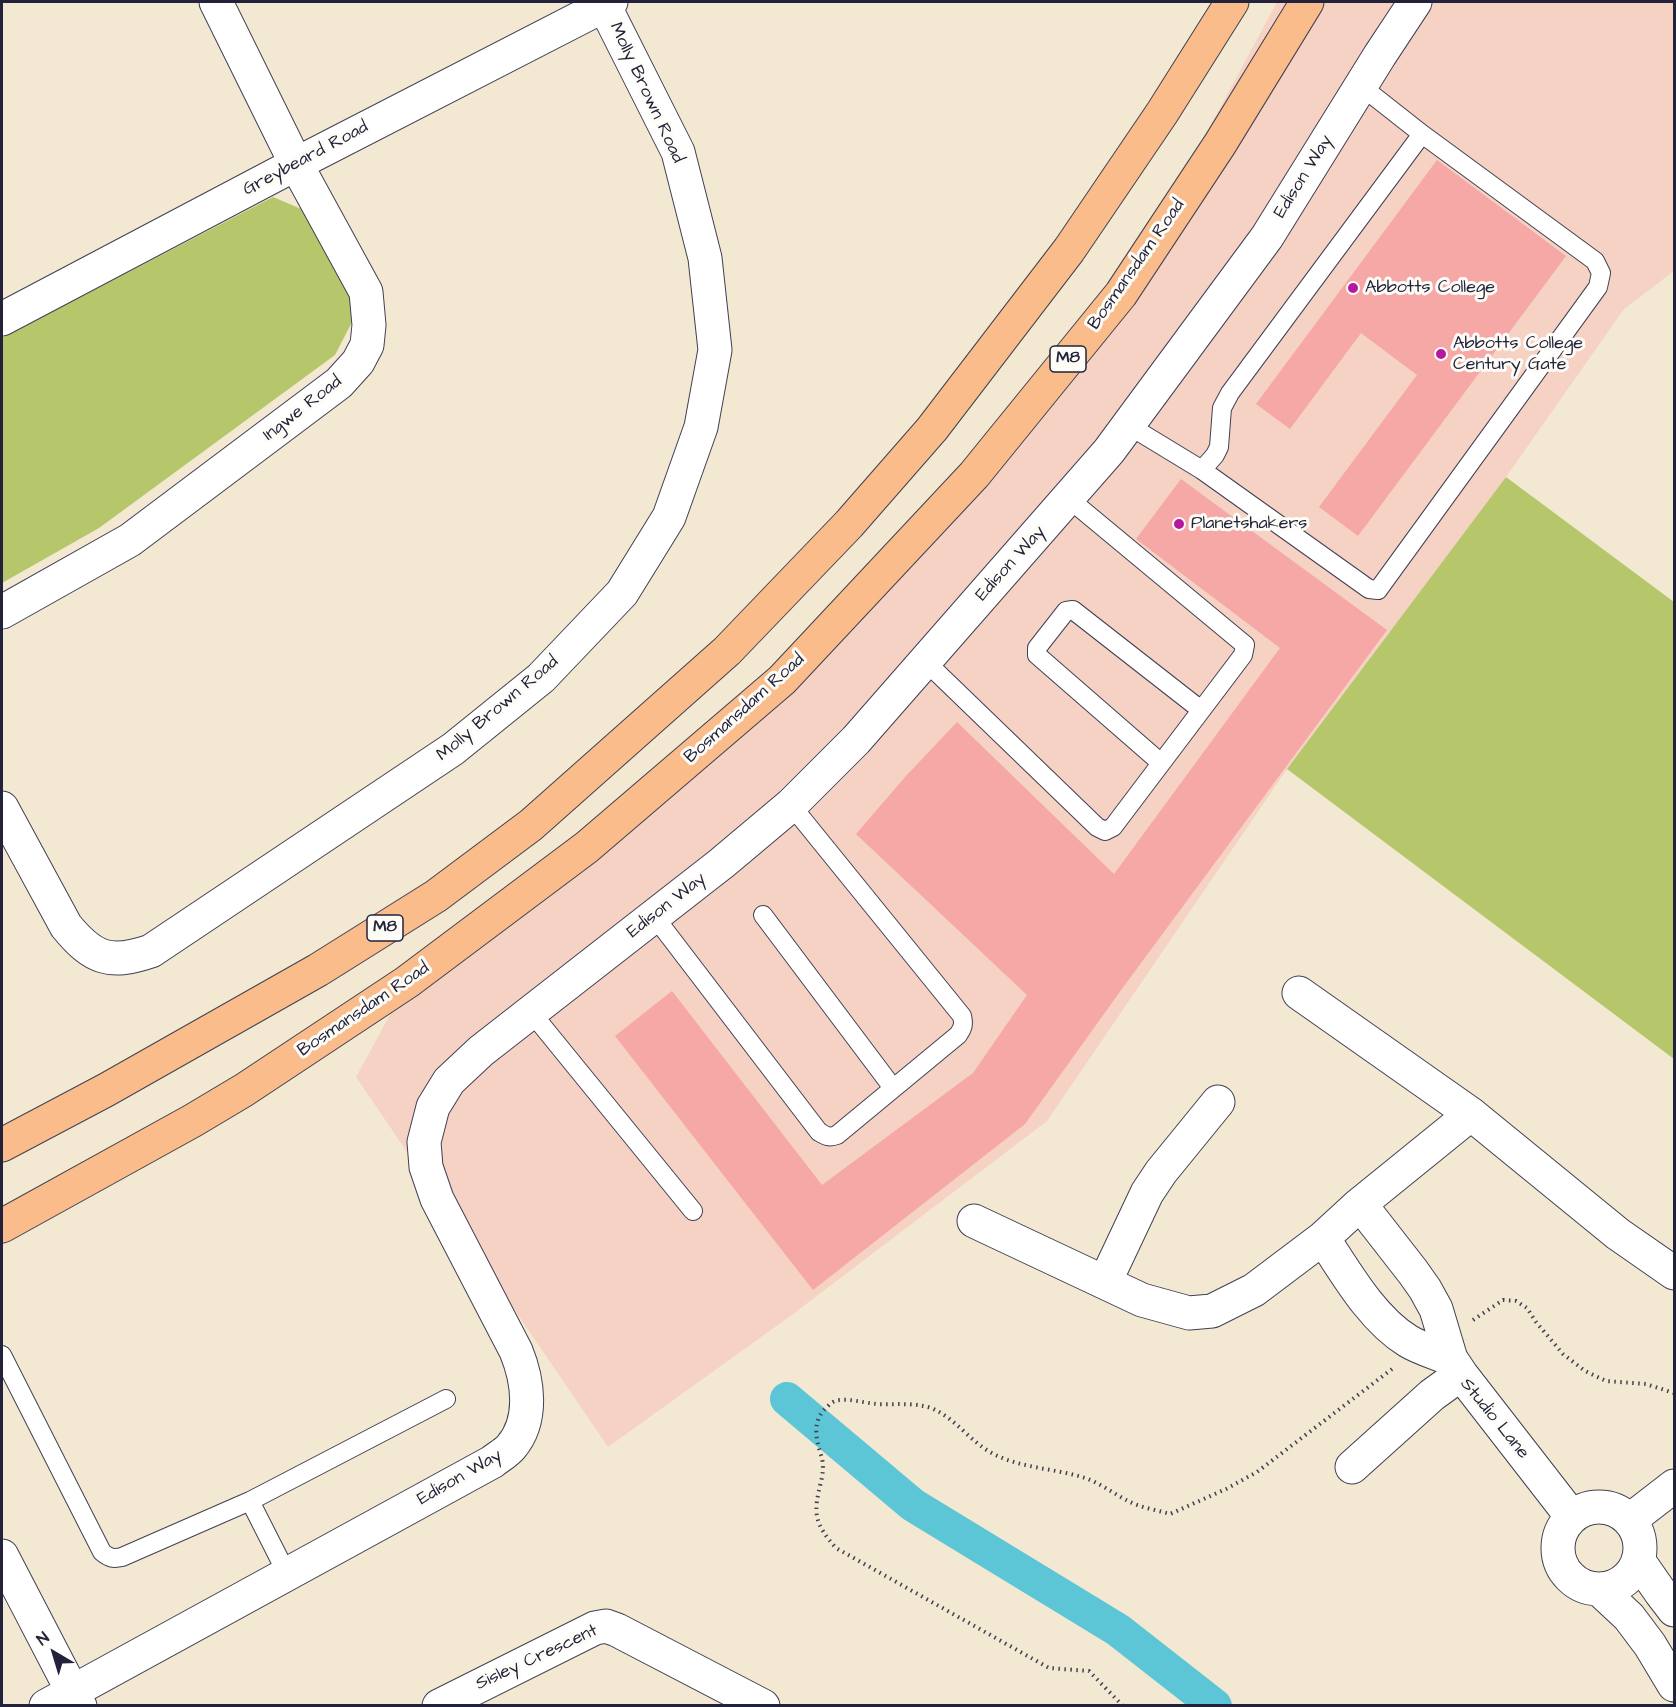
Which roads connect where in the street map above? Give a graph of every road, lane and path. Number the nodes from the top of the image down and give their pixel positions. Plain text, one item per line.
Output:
1 (216, 2) edge
2 (1232, 2) edge
3 (1307, 2) edge
4 (1415, 2) edge
5 (607, 3) edge
6 (1361, 86) junction
7 (1422, 134) junction
8 (296, 164) junction
9 (2, 319) edge
10 (1128, 425) junction
11 (1202, 470) junction
12 (1068, 498) junction
13 (2, 612) edge
14 (924, 660) junction
15 (1201, 710) junction
16 (1161, 763) junction
17 (791, 804) junction
18 (2, 808) edge
19 (762, 915) dead end
20 (654, 916) junction
21 (1299, 993) dead end
22 (531, 1012) junction
23 (893, 1088) junction
24 (1218, 1102) dead end
25 (1472, 1114) junction
26 (2, 1145) edge
27 (1360, 1204) junction
28 (693, 1210) dead end
29 (975, 1221) dead end
30 (2, 1226) edge
31 (1323, 1238) junction
32 (1674, 1273) edge
33 (1105, 1282) junction
34 (2, 1355) edge
35 (1447, 1356) junction
36 (1674, 1393) edge
37 (446, 1399) dead end
38 (1352, 1467) dead end
39 (1674, 1486) edge
40 (250, 1502) junction
41 (1572, 1517) junction
42 (1630, 1520) junction
43 (2, 1556) edge
44 (1638, 1560) junction
45 (287, 1574) junction
46 (1599, 1589) junction
47 (1674, 1610) edge
48 (1674, 1685) edge
49 (66, 1701) edge
50 (439, 1706) edge
51 (764, 1706) edge
52 (1123, 1706) edge

1 - 8 street, Ingwe Road
2 - 26 main road, M8
3 - 30 main road, Bosmansdam Road / M8
4 - 6 street, Edison Way
5 - 8 street, Greybeard Road
5 - 18 street, Molly Brown Road
6 - 7 lane
6 - 10 street, Edison Way
7 - 11 lane
7 - 11 lane
8 - 9 street, Greybeard Road
8 - 13 street, Ingwe Road
10 - 11 lane
10 - 12 street, Edison Way
12 - 14 street, Edison Way
12 - 15 lane
14 - 16 lane
14 - 17 street, Edison Way
15 - 16 lane
15 - 16 lane
17 - 20 street, Edison Way
17 - 23 lane
19 - 23 lane
20 - 22 street, Edison Way
20 - 23 lane
21 - 25 street
22 - 28 lane
22 - 45 street, Edison Way
24 - 33 street
25 - 27 street
25 - 32 street
27 - 31 street
27 - 35 street
29 - 33 street
31 - 33 street
31 - 35 street
34 - 40 lane
35 - 36 path
35 - 38 street, Studio Lane
35 - 41 street, Studio Lane
35 - 52 path
37 - 40 lane
39 - 42 street
40 - 45 lane
41 - 42 street
41 - 46 street
42 - 44 street
43 - 49 street
44 - 46 street
44 - 47 street
45 - 49 street, Edison Way
46 - 48 street
50 - 51 street, Sisley Crescent

